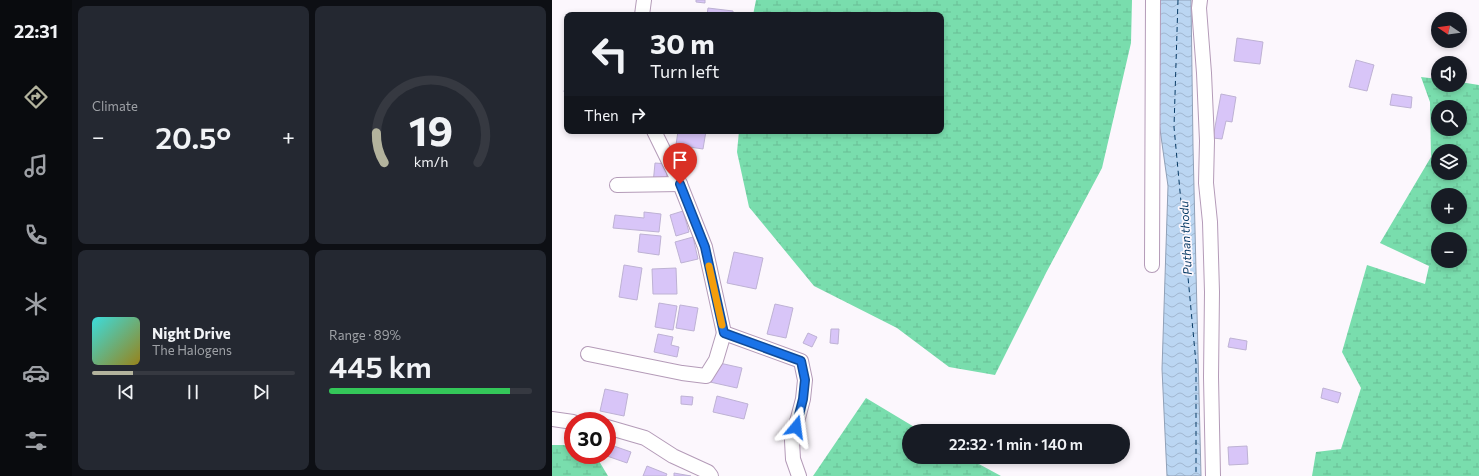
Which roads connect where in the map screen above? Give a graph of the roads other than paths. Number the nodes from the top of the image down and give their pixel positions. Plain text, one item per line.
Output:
1 (644, 0) edge
2 (1153, 0) edge
3 (1200, 0) edge
4 (642, 12) edge
5 (655, 134) edge
6 (680, 184) junction
7 (618, 185) dead end
8 (1152, 265) dead end
9 (724, 333) junction
10 (588, 354) dead end
11 (552, 419) edge
12 (564, 421) edge
13 (616, 430) edge
14 (711, 476) edge
15 (799, 476) edge
16 (1213, 476) edge

1 - 4 street
2 - 8 street
3 - 16 street
5 - 6 street
6 - 7 street
6 - 9 street
9 - 10 street
9 - 15 street
11 - 12 street
13 - 14 street

